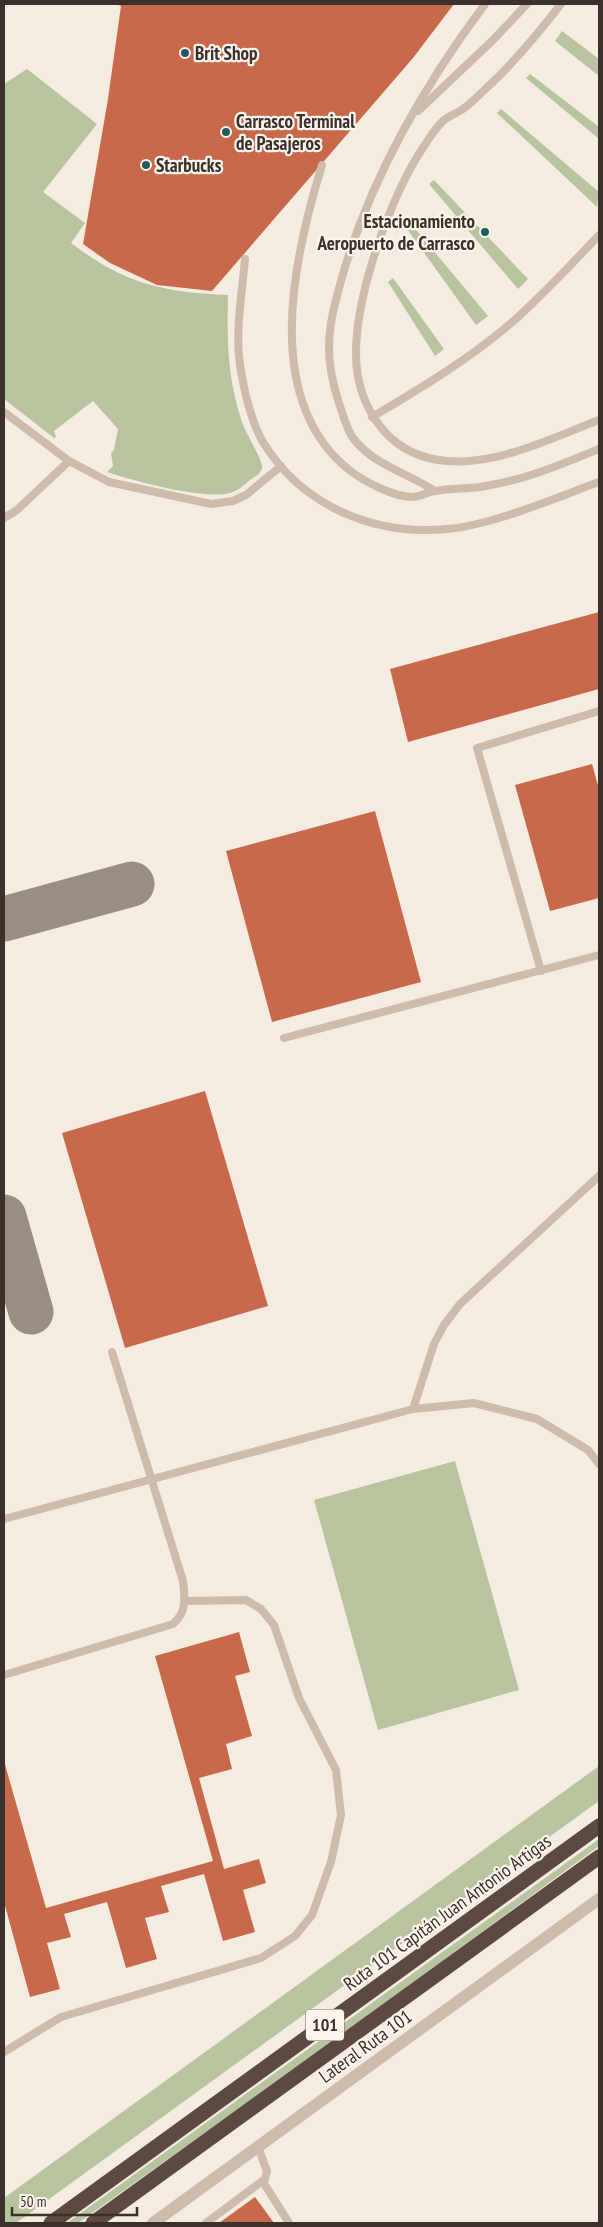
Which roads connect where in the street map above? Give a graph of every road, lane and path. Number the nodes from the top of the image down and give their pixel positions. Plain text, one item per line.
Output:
1 (485, 4) edge
2 (527, 4) edge
3 (561, 4) edge
4 (412, 118) junction
5 (322, 165) dead end
6 (599, 235) edge
7 (245, 259) dead end
8 (4, 412) edge
9 (372, 417) junction
10 (599, 420) edge
11 (599, 449) edge
12 (69, 461) junction
13 (281, 466) junction
14 (599, 482) edge
15 (435, 491) junction
16 (4, 518) edge
17 (599, 711) edge
18 (599, 955) edge
19 (541, 971) junction
20 (284, 1038) dead end
21 (599, 1176) edge
22 (112, 1352) dead end
23 (412, 1409) junction
24 (599, 1464) edge
25 (150, 1479) junction
26 (4, 1520) edge
27 (186, 1601) junction
28 (4, 1675) edge
29 (599, 1826) edge
30 (599, 1857) edge
31 (599, 1899) edge
32 (4, 2052) edge
33 (258, 2148) junction
34 (263, 2182) junction
35 (50, 2223) edge
36 (93, 2223) edge
37 (153, 2223) edge
38 (206, 2223) edge
39 (290, 2223) edge

1 - 4 lane
2 - 4 lane
3 - 9 lane
4 - 15 lane
5 - 15 lane
6 - 9 lane
7 - 13 lane
8 - 12 lane
9 - 10 lane
11 - 15 lane
12 - 13 lane
12 - 16 lane
13 - 14 lane
17 - 19 lane
18 - 19 lane
19 - 20 lane
21 - 23 lane
22 - 25 lane
23 - 24 lane
23 - 25 lane
25 - 26 lane
25 - 27 lane
27 - 28 lane
27 - 32 lane
29 - 35 highway, Ruta 101 Capitán Juan Antonio Artigas / 101
30 - 36 highway, 101
31 - 33 street, Lateral Ruta 101
33 - 34 lane
33 - 37 street, Lateral Ruta 101
34 - 38 lane
34 - 39 lane

